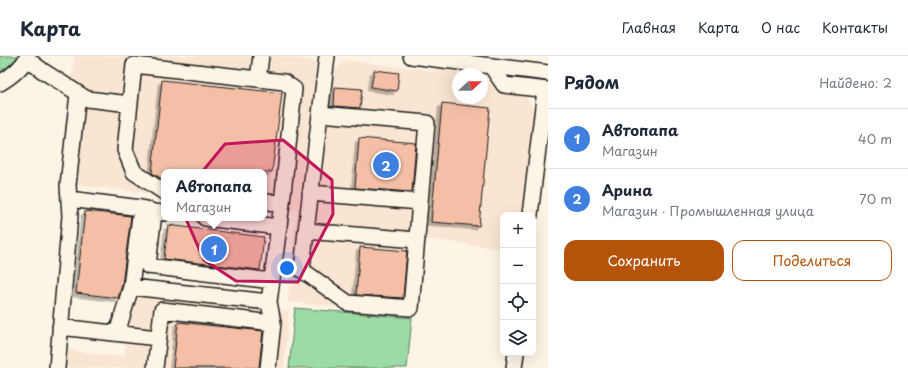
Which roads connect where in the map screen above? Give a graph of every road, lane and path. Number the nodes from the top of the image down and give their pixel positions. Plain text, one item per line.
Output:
1 (261, 56) edge
2 (324, 56) edge
3 (327, 56) edge
4 (410, 56) edge
5 (27, 58) edge
6 (491, 66) junction
7 (548, 73) edge
8 (258, 79) junction
9 (0, 83) edge
10 (547, 90) edge
11 (78, 94) junction
12 (130, 104) junction
13 (320, 114) junction
14 (161, 190) edge
15 (310, 193) junction
16 (69, 199) junction
17 (267, 202) edge
18 (420, 202) junction
19 (282, 203) junction
20 (153, 211) edge
21 (530, 212) edge
22 (230, 221) edge
23 (279, 227) junction
24 (306, 231) junction
25 (417, 240) junction
26 (272, 281) junction
27 (131, 287) junction
28 (269, 302) junction
29 (273, 323) junction
30 (60, 327) junction
31 (117, 333) junction
32 (158, 338) junction
33 (516, 356) edge
34 (57, 368) edge
35 (155, 368) edge
36 (268, 368) edge
37 (514, 368) edge

1 - 8 street
2 - 3 street
3 - 13 street
4 - 6 street
5 - 9 street
5 - 11 street
6 - 7 street
6 - 10 street
8 - 12 street
8 - 19 street
10 - 21 street
11 - 12 street
11 - 16 street
12 - 14 street
13 - 15 street
13 - 18 street
15 - 18 street
15 - 24 street
16 - 20 street
16 - 30 street
17 - 19 street
18 - 25 street
19 - 23 street
20 - 26 street
20 - 27 street
22 - 23 street
23 - 26 street
24 - 25 street
24 - 25 street
26 - 28 street
27 - 28 street
27 - 31 street
28 - 29 street
29 - 32 street
29 - 36 street
30 - 31 street
30 - 34 street
31 - 32 street
32 - 35 street
33 - 37 street

